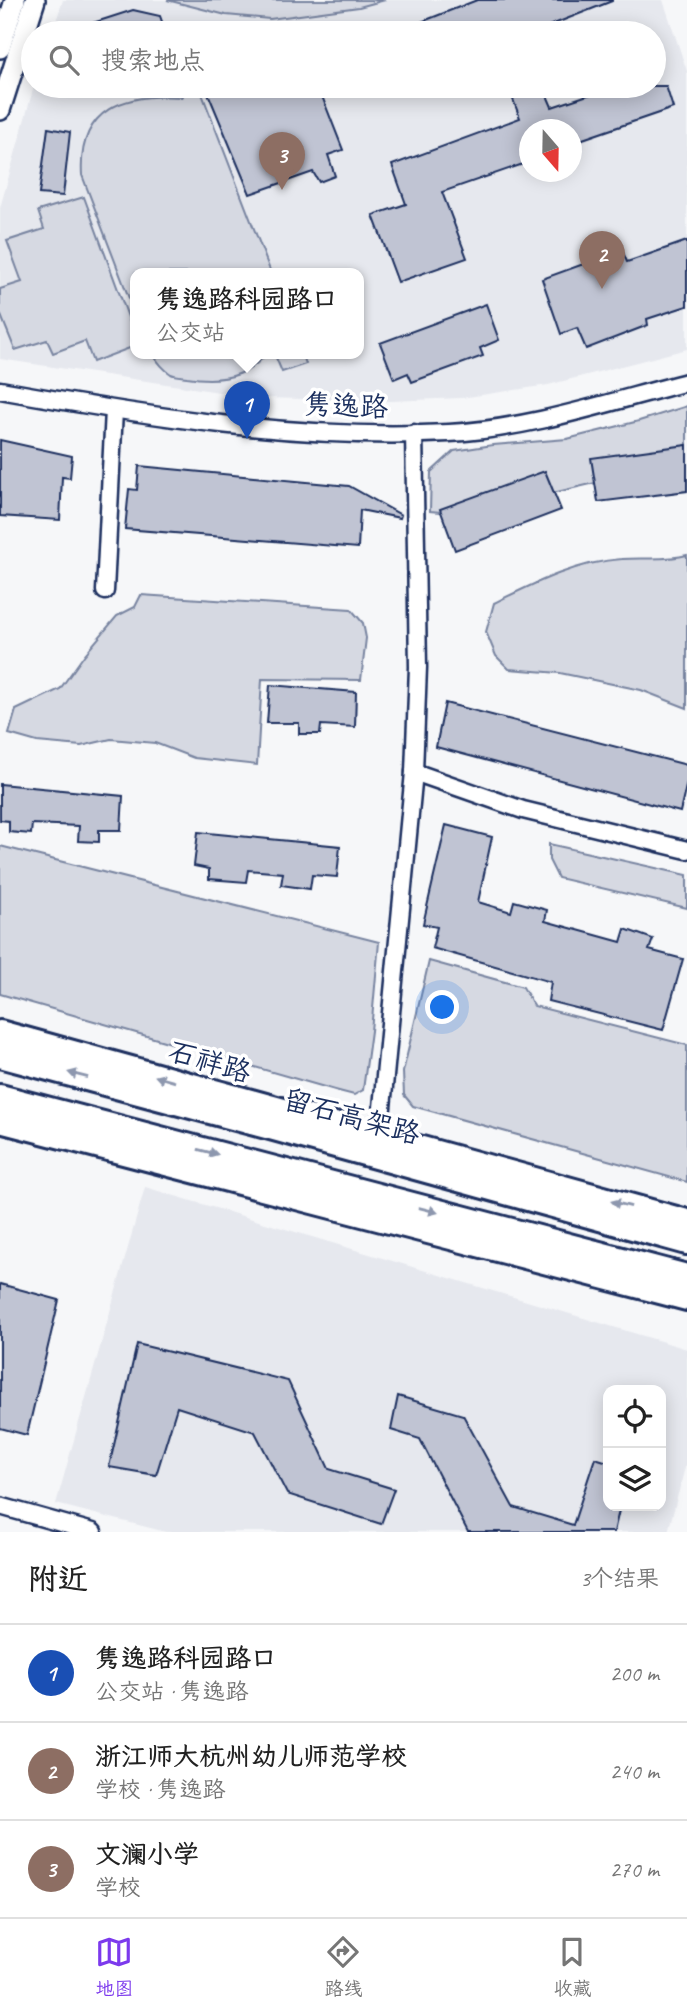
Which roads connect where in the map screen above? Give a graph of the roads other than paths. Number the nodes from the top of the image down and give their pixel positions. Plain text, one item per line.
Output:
1 (15, 0) edge
2 (34, 0) edge
3 (28, 21) edge
4 (21, 42) edge
5 (0, 48) edge
6 (0, 110) edge
7 (687, 382) edge
8 (0, 390) edge
9 (114, 410) junction
10 (414, 433) junction
11 (105, 591) dead end
12 (414, 772) junction
13 (687, 850) edge
14 (0, 1033) edge
15 (0, 1055) edge
16 (0, 1098) edge
17 (0, 1120) edge
18 (379, 1139) junction
19 (687, 1222) edge
20 (687, 1241) edge
21 (687, 1278) edge
22 (687, 1297) edge
23 (687, 1307) edge
24 (0, 1506) edge
25 (93, 1532) edge

1 - 5 street
2 - 3 street
4 - 6 street
7 - 10 street, 隽逸路
8 - 9 street, 隽逸路
9 - 10 street, 隽逸路
9 - 11 street
10 - 12 street
12 - 13 street
12 - 18 street
18 -> 14 main road, 石祥路
20 -> 15 highway, 留石高架路
16 -> 21 highway
17 - 22 highway
17 - 23 main road
19 -> 18 main road, 石祥路
24 - 25 street

